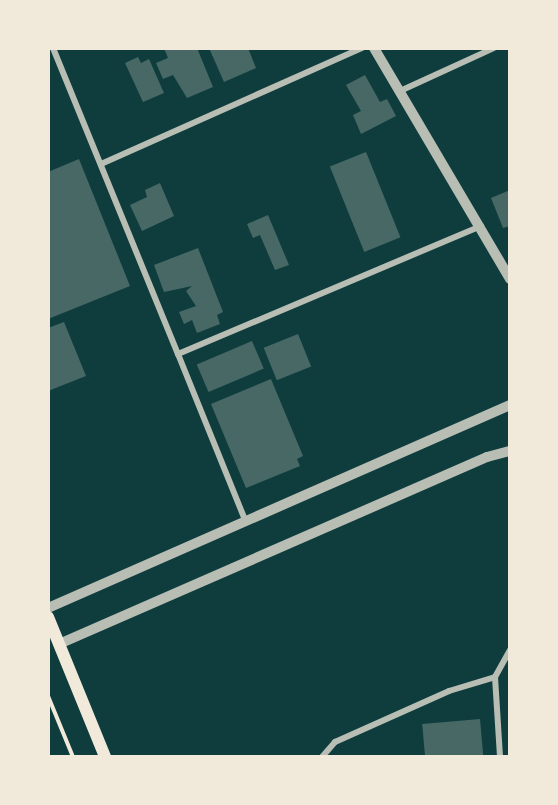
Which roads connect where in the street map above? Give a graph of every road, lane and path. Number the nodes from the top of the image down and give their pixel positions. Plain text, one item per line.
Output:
1 (53, 48) edge
2 (362, 48) edge
3 (374, 48) edge
4 (494, 48) edge
5 (400, 91) junction
6 (101, 164) junction
7 (482, 226) junction
8 (510, 279) edge
9 (178, 354) junction
10 (510, 405) edge
11 (510, 451) edge
12 (246, 522) junction
13 (48, 608) edge
14 (48, 617) edge
15 (59, 644) junction
16 (510, 650) edge
17 (495, 677) junction
18 (48, 696) edge
19 (73, 757) edge
20 (105, 757) edge
21 (322, 757) edge
22 (500, 757) edge

1 - 6 street
2 - 6 street
3 - 5 street
4 - 5 street
5 - 7 street
6 - 9 street
7 - 8 street
7 - 9 street
9 - 12 street
10 - 12 street
11 - 15 street
12 - 13 street
14 - 15 main road
15 - 20 main road
16 - 17 street
17 - 21 street
17 - 22 street
18 - 19 path

